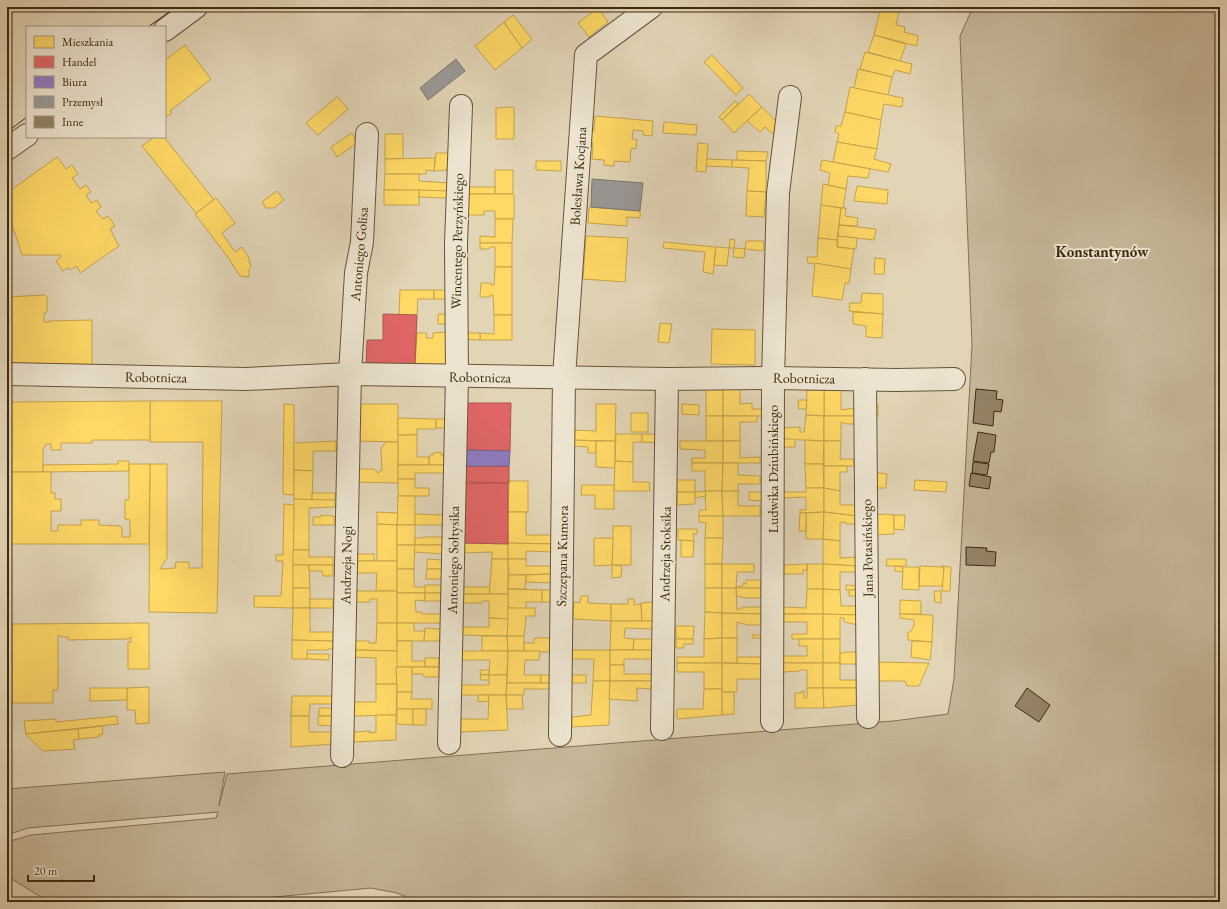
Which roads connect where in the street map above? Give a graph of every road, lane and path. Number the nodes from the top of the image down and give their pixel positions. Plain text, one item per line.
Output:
1 (196, 7) edge
2 (651, 7) edge
3 (166, 29) edge
4 (790, 97) dead end
5 (461, 106) dead end
6 (367, 134) dead end
7 (26, 135) edge
8 (7, 149) edge
9 (7, 374) edge
10 (350, 374) junction
11 (457, 376) junction
12 (564, 377) junction
13 (773, 378) junction
14 (667, 379) junction
15 (865, 379) junction
16 (954, 379) dead end
17 (868, 717) dead end
18 (772, 721) dead end
19 (662, 729) dead end
20 (560, 735) dead end
21 (449, 743) dead end
22 (342, 756) dead end

1 - 3 street
2 - 12 street, Bolesława Kocjana
4 - 13 street, Ludwika Dziubińskiego
5 - 11 street, Wincentego Perzyńskiego
6 - 10 street, Antoniego Golisa
7 - 8 street
9 - 10 street, Robotnicza
10 - 11 street, Robotnicza
10 - 22 street, Andrzeja Nogi
11 - 12 street, Robotnicza
11 - 21 street, Antoniego Sołtysika
12 - 14 street, Robotnicza
12 - 20 street, Szczepana Kumora
13 - 14 street, Robotnicza
13 - 15 street, Robotnicza
13 - 18 street, Ludwika Dziubińskiego
14 - 19 street, Andrzeja Stoksika
15 - 16 street, Robotnicza
15 - 17 street, Jana Potasińskiego

